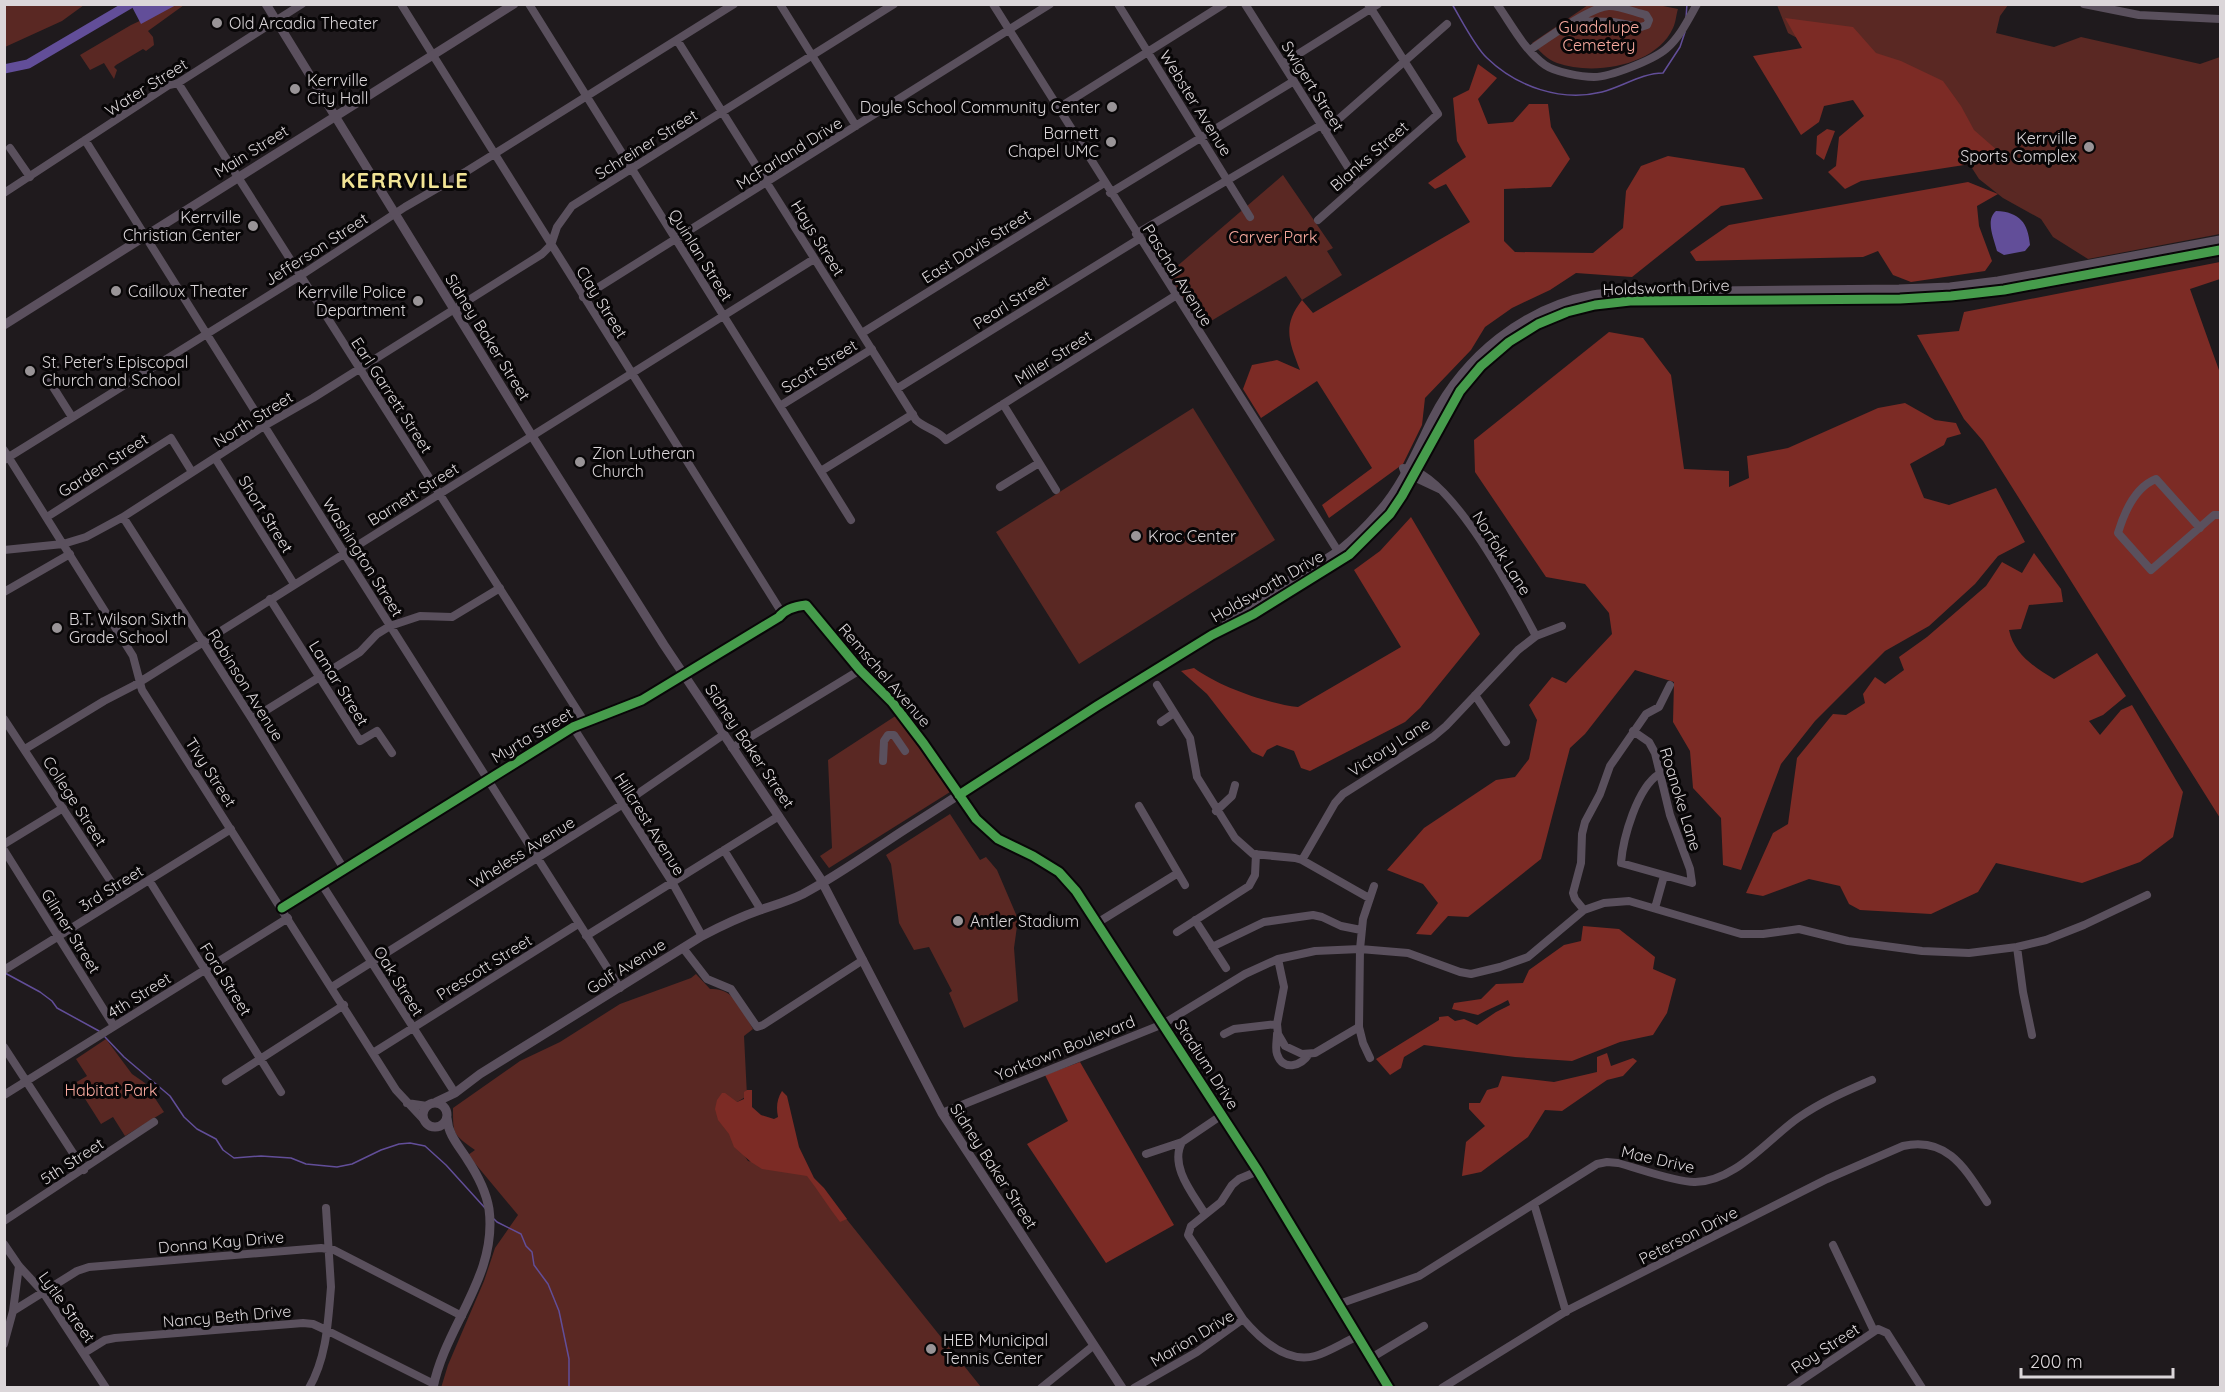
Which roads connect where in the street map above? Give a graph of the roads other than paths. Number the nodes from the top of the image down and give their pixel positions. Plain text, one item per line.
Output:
1 (266, 4) edge
2 (302, 4) edge
3 (401, 4) edge
4 (514, 4) edge
5 (529, 4) edge
6 (734, 4) edge
7 (780, 4) edge
8 (894, 4) edge
9 (993, 4) edge
10 (1050, 4) edge
11 (1118, 4) edge
12 (1224, 4) edge
13 (1245, 4) edge
14 (1497, 4) edge
15 (1697, 4) edge
16 (2084, 4) edge
17 (1372, 6) edge
18 (2220, 19) edge
19 (276, 21) junction
20 (1576, 21) junction
21 (1447, 24) dead end
22 (1009, 31) junction
23 (677, 40) junction
24 (1530, 50) junction
25 (1149, 53) junction
26 (432, 56) junction
27 (812, 56) junction
28 (1405, 62) junction
29 (1284, 63) junction
30 (1294, 81) junction
31 (178, 83) junction
32 (586, 97) junction
33 (1057, 109) junction
34 (722, 112) junction
35 (334, 117) junction
36 (856, 126) junction
37 (1323, 128) junction
38 (1201, 137) junction
39 (85, 140) junction
40 (10, 148) dead end
41 (494, 154) junction
42 (631, 169) junction
43 (30, 177) junction
44 (237, 177) junction
45 (1228, 180) junction
46 (766, 183) junction
47 (1104, 183) junction
48 (1358, 183) junction
49 (4, 193) edge
50 (1110, 193) junction
51 (394, 214) junction
52 (1250, 217) dead end
53 (1318, 220) dead end
54 (557, 226) junction
55 (540, 227) junction
56 (144, 236) junction
57 (1137, 236) junction
58 (675, 240) junction
59 (2220, 240) edge
60 (551, 245) junction
61 (2220, 250) edge
62 (814, 259) junction
63 (300, 276) junction
64 (2052, 276) junction
65 (1175, 296) junction
66 (583, 297) junction
67 (453, 309) junction
68 (724, 316) junction
69 (4, 325) edge
70 (862, 333) junction
71 (206, 334) junction
72 (872, 349) junction
73 (359, 368) junction
74 (631, 374) junction
75 (48, 379) dead end
76 (898, 388) junction
77 (1003, 404) junction
78 (780, 406) junction
79 (913, 414) junction
80 (72, 417) junction
81 (264, 426) junction
82 (531, 436) junction
83 (946, 440) joint
84 (6, 456) edge
85 (214, 458) junction
86 (1039, 463) junction
87 (820, 471) junction
88 (192, 472) junction
89 (1411, 473) junction
90 (1000, 487) dead end
91 (1056, 490) dead end
92 (439, 494) junction
93 (2220, 515) edge
94 (47, 517) junction
95 (123, 517) junction
96 (851, 520) dead end
97 (2200, 528) junction
98 (63, 544) junction
99 (4, 550) edge
100 (344, 553) junction
101 (70, 554) junction
102 (1340, 555) junction
103 (294, 584) junction
104 (500, 588) junction
105 (4, 592) edge
106 (270, 599) junction
107 (806, 605) joint
108 (782, 613) junction
109 (390, 626) junction
110 (1562, 626) dead end
111 (1536, 636) junction
112 (203, 641) junction
113 (860, 670) junction
114 (683, 675) junction
115 (319, 677) junction
116 (139, 681) junction
117 (1157, 685) dead end
118 (1670, 686) dead end
119 (1475, 695) junction
120 (1174, 713) junction
121 (4, 719) edge
122 (252, 719) junction
123 (584, 721) junction
124 (1161, 722) dead end
125 (573, 727) junction
126 (1633, 731) junction
127 (723, 735) junction
128 (1506, 742) dead end
129 (732, 748) junction
130 (25, 749) junction
131 (905, 751) dead end
132 (392, 753) dead end
133 (883, 761) dead end
134 (1659, 774) junction
135 (487, 780) junction
136 (1235, 785) dead end
137 (959, 795) junction
138 (623, 804) junction
139 (1139, 806) dead end
140 (63, 808) junction
141 (1216, 810) junction
142 (779, 816) junction
143 (231, 829) junction
144 (4, 844) edge
145 (4, 850) edge
146 (724, 850) junction
147 (1256, 854) junction
148 (537, 858) junction
149 (1302, 860) junction
150 (344, 869) junction
151 (1178, 873) junction
152 (1664, 876) junction
153 (149, 880) junction
154 (672, 882) junction
155 (822, 882) junction
156 (321, 884) junction
157 (1185, 885) dead end
158 (1374, 886) dead end
159 (2147, 895) dead end
160 (121, 897) junction
161 (1369, 898) junction
162 (282, 908) junction
163 (1655, 908) junction
164 (761, 910) junction
165 (1584, 910) junction
166 (288, 918) junction
167 (1195, 920) junction
168 (1096, 923) junction
169 (578, 924) junction
170 (1361, 930) junction
171 (1177, 932) dead end
172 (58, 936) junction
173 (586, 936) junction
174 (702, 936) junction
175 (1212, 947) junction
176 (2017, 947) junction
177 (683, 948) junction
178 (1360, 949) junction
179 (1278, 959) junction
180 (864, 960) junction
181 (371, 962) junction
182 (1226, 968) dead end
183 (204, 969) junction
184 (4, 970) edge
185 (332, 987) junction
186 (620, 988) junction
187 (344, 1005) junction
188 (1163, 1024) junction
189 (1277, 1024) junction
190 (114, 1026) junction
191 (1359, 1027) junction
192 (413, 1028) junction
193 (1224, 1034) dead end
194 (1278, 1034) junction
195 (2032, 1035) dead end
196 (4, 1047) edge
197 (373, 1053) junction
198 (1309, 1054) junction
199 (1370, 1058) dead end
200 (260, 1059) junction
201 (1872, 1080) dead end
202 (27, 1081) junction
203 (226, 1081) dead end
204 (281, 1092) dead end
205 (455, 1093) junction
206 (4, 1095) edge
207 (407, 1103) junction
208 (431, 1104) junction
209 (942, 1113) junction
210 (447, 1114) junction
211 (1222, 1115) junction
212 (424, 1120) junction
213 (154, 1122) dead end
214 (434, 1127) junction
215 (455, 1142) junction
216 (1182, 1142) junction
217 (1146, 1154) dead end
218 (84, 1170) junction
219 (1258, 1171) junction
220 (1987, 1202) dead end
221 (1534, 1204) junction
222 (326, 1208) dead end
223 (1205, 1214) junction
224 (4, 1221) edge
225 (4, 1244) edge
226 (1833, 1245) dead end
227 (329, 1248) junction
228 (19, 1266) junction
229 (43, 1292) junction
230 (1339, 1304) junction
231 (13, 1311) junction
232 (1566, 1312) junction
233 (462, 1316) junction
234 (1243, 1319) junction
235 (1424, 1326) dead end
236 (326, 1330) junction
237 (1874, 1332) junction
238 (1358, 1336) junction
239 (4, 1344) edge
240 (1094, 1346) junction
241 (84, 1353) junction
242 (1371, 1358) junction
243 (433, 1386) edge
244 (106, 1388) edge
245 (309, 1388) edge
246 (1041, 1388) edge
247 (1122, 1388) edge
248 (1134, 1388) edge
249 (1389, 1388) edge
250 (1442, 1388) edge
251 (1790, 1388) edge
252 (1922, 1388) edge

1 - 19 main road, Sidney Baker Street
2 - 19 street, Water Street
3 - 26 street, Clay Street
4 - 26 main road, Main Street
5 - 32 street, Quinlan Street
6 - 23 street, Jefferson Street
7 - 27 street
8 - 27 street, Schreiner Street
9 - 22 street, Paschal Avenue
10 - 22 street, McFarland Drive
11 - 25 street, Webster Avenue
12 - 25 street
13 - 29 street, Swigert Street
14 - 24 street
15 - 24 street
16 - 18 street
17 - 28 street
17 - 29 street
19 - 31 street, Water Street
19 - 35 main road, Sidney Baker Street
20 - 20 street
20 - 24 street
21 - 28 street, Pearl Street
22 - 33 street, Paschal Avenue
22 - 36 street, McFarland Drive
23 - 32 street, Jefferson Street
23 - 34 street, Hays Street
25 - 33 street
25 - 38 street, Webster Avenue
26 - 35 main road, Main Street
26 - 41 street, Clay Street
27 - 34 street, Schreiner Street
27 - 36 street
28 - 37 street, Pearl Street
28 - 48 street, Blanks Street
29 - 30 street, Swigert Street
30 - 37 street, Swigert Street
30 - 38 street
31 - 39 street, Water Street
31 - 44 street, Earl Garrett Street
32 - 41 street, Jefferson Street
32 - 42 street, Quinlan Street
33 - 47 street, Paschal Avenue
34 - 42 street, Schreiner Street
34 - 46 street, Hays Street
35 - 44 main road, Main Street
35 - 51 main road, Sidney Baker Street
36 - 46 street, McFarland Drive
37 - 45 street, Pearl Street
37 - 48 street, Swigert Street
38 - 45 street, Webster Avenue
38 - 50 street
39 - 43 street, Water Street
39 - 56 street, Washington Street
40 - 43 street
41 - 51 street, Jefferson Street
41 - 55 street, Clay Street
42 - 54 street, Schreiner Street
42 - 58 street, Quinlan Street
43 - 49 street, Water Street
44 - 56 main road, Main Street
44 - 63 street, Earl Garrett Street
45 - 52 street, Webster Avenue
45 - 57 street, Pearl Street
46 - 58 street, McFarland Drive
46 - 62 street, Hays Street
47 - 50 street, Paschal Avenue
47 - 70 street, East Davis Street
48 - 53 street, Blanks Street
50 - 57 street, Paschal Avenue
51 - 63 street, Jefferson Street
51 - 67 main road, Sidney Baker Street
54 - 55 street
54 - 60 street, Schreiner Street
55 - 60 street, Clay Street
56 - 69 main road, Main Street
56 - 71 street, Washington Street
57 - 65 street, Paschal Avenue
57 - 76 street, Pearl Street
58 - 66 street, McFarland Drive
58 - 68 street, Quinlan Street
59 - 64 main road, Holdsworth Drive
60 - 66 street, Clay Street
60 - 67 street
61 - 64 main road, Holdsworth Drive
62 - 68 street, Barnett Street
62 - 70 street, Hays Street
63 - 71 street, Jefferson Street
63 - 73 street, Earl Garrett Street
64 - 89 main road, Holdsworth Drive
65 - 77 street, Miller Street
65 - 102 street, Paschal Avenue
66 - 74 street, Clay Street
67 - 73 street, North Street
67 - 82 main road, Sidney Baker Street
68 - 74 street, Barnett Street
68 - 78 street, Quinlan Street
70 - 72 street, Hays Street
71 - 80 street, Jefferson Street
71 - 81 street, Washington Street
72 - 76 street, Hays Street
72 - 78 street, Scott Street
73 - 81 street, North Street
73 - 92 street, Earl Garrett Street
74 - 82 street, Barnett Street
74 - 108 street, Clay Street
75 - 80 street
76 - 79 street, Hays Street
77 - 83 street, Miller Street
77 - 86 street
78 - 87 street, Quinlan Street
79 - 83 street, Hays Street
79 - 87 street
80 - 84 street, Jefferson Street
81 - 85 street, North Street
81 - 100 street, Washington Street
82 - 92 street, Barnett Street
82 - 114 main road, Sidney Baker Street
84 - 94 street, Tivy Street
85 - 88 street, North Street
85 - 103 street, Short Street
86 - 90 street
86 - 91 street
87 - 96 street, Quinlan Street
88 - 94 street, Garden Street
88 - 95 street, North Street
89 - 102 main road, Holdsworth Drive
89 - 111 street, Norfolk Lane
92 - 100 street, Barnett Street
92 - 104 street, Earl Garrett Street
93 - 97 street
94 - 98 street, Tivy Street
95 - 98 street, North Street
95 - 112 street, Robinson Avenue
97 - 97 street
98 - 99 street, North Street
98 - 101 street, Tivy Street
100 - 103 street, Barnett Street
100 - 109 street, Washington Street
101 - 105 street
101 - 116 street, Tivy Street
102 - 137 main road, Holdsworth Drive
103 - 106 street, Barnett Street
104 - 109 street
104 - 123 street, Earl Garrett Street
106 - 112 street, Barnett Street
106 - 115 street, Lamar Street
107 - 108 street, Myrta Street
107 - 113 street, Remschel Avenue
108 - 114 street, Myrta Street
109 - 115 street
109 - 135 street, Washington Street
110 - 111 street, Victory Lane
111 - 119 street, Victory Lane
112 - 116 street, Barnett Street
112 - 122 street, Robinson Avenue
113 - 129 street
113 - 137 street, Remschel Avenue
114 - 123 street, Myrta Street
114 - 127 main road, Sidney Baker Street
115 - 122 street
115 - 132 street, Lamar Street
116 - 130 street, Barnett Street
116 - 143 street, Tivy Street
117 - 120 street
118 - 126 street
119 - 128 street
119 - 149 street, Victory Lane
120 - 124 street
120 - 141 street
121 - 130 street, College Street
122 - 150 street, Robinson Avenue
123 - 125 street, Myrta Street
125 - 135 street, Myrta Street
125 - 138 street, Hillcrest Avenue
126 - 134 street, Roanoke Lane
126 - 165 street
127 - 129 main road, Sidney Baker Street
127 - 138 street, Wheless Avenue
129 - 142 main road, Sidney Baker Street
130 - 140 street, College Street
131 - 133 street
134 - 152 street, Roanoke Lane
134 - 152 street
135 - 148 street, Washington Street
135 - 150 street, Myrta Street
136 - 141 street
137 - 155 main road, Holdsworth Drive
137 - 168 street, Stadium Drive
138 - 148 street, Wheless Avenue
138 - 154 street, Hillcrest Avenue
139 - 151 street
140 - 144 street
140 - 160 street, College Street
141 - 147 street
142 - 146 street
142 - 155 main road, Sidney Baker Street
143 - 153 street, 3rd Street
143 - 162 street, Tivy Street
145 - 172 street, Gilmer Street
146 - 154 street
146 - 164 street
147 - 149 street
147 - 167 street
148 - 169 street, Washington Street
148 - 181 street, Wheless Avenue
149 - 161 street
150 - 156 street, Myrta Street
151 - 157 street
151 - 168 street
152 - 163 street
153 - 160 street, 3rd Street
153 - 183 street, Ford Street
154 - 173 street
154 - 174 street, Hillcrest Avenue
155 - 164 main road, Golf Avenue
155 - 180 main road, Sidney Baker Street
156 - 162 street, Myrta Street
156 - 181 street, Oak Street
158 - 161 street
159 - 176 street, Yorktown Boulevard
160 - 172 street, 3rd Street
161 - 170 street
162 - 166 street, Tivy Street
163 - 165 street, Yorktown Boulevard
163 - 176 street, Yorktown Boulevard
164 - 174 main road, Golf Avenue
165 - 178 street, Yorktown Boulevard
166 - 183 street, 4th Street
166 - 185 street, Tivy Street
167 - 171 street
167 - 175 street
168 - 188 street, Stadium Drive
169 - 173 street, Washington Street
169 - 192 street, Prescott Street
170 - 175 street
170 - 178 street
172 - 184 street, 3rd Street
172 - 190 street, Gilmer Street
173 - 186 street, Washington Street
174 - 177 main road, Golf Avenue
175 - 182 street
176 - 195 street
177 - 180 street
177 - 186 main road, Golf Avenue
178 - 179 street, Yorktown Boulevard
178 - 191 street
179 - 188 street, Yorktown Boulevard
179 - 189 street
180 - 209 main road, Sidney Baker Street
181 - 185 street, Wheless Avenue
181 - 192 street, Oak Street
183 - 190 street, 4th Street
183 - 200 street, Ford Street
185 - 187 street, Tivy Street
186 - 205 main road, Golf Avenue
187 - 197 street, Tivy Street
187 - 200 street
188 - 209 street, Yorktown Boulevard
188 - 211 street, Stadium Drive
189 - 193 street
189 - 194 street
190 - 202 street, 4th Street
191 - 198 street
191 - 199 street
192 - 197 street, Prescott Street
192 - 205 street, Oak Street
194 - 198 street
194 - 198 street
196 - 202 street
197 - 207 street, Tivy Street
200 - 203 street
200 - 204 street, Ford Street
201 - 221 street, Mae Drive
202 - 206 street, 4th Street
202 - 218 street
205 - 208 main road, Golf Avenue
205 - 210 main road, Golf Avenue
207 - 208 street
207 - 212 street, Tivy Street
208 - 210 main road
208 - 212 main road
209 - 240 main road, Sidney Baker Street
210 - 214 main road
210 - 215 main road
211 - 216 street
211 - 219 street, Stadium Drive
212 - 214 main road
213 - 218 street, 5th Street
214 - 215 main road
215 - 233 main road
216 - 217 street
216 - 223 street
218 - 224 street, 5th Street
219 - 223 street
219 - 230 street, Stadium Drive
220 - 232 street, Peterson Drive
221 - 230 street, Mae Drive
221 - 232 street
222 - 227 street
223 - 234 street
225 - 228 street, Lytle Street
226 - 237 street
227 - 229 street, Donna Kay Drive
227 - 233 street
227 - 236 street
228 - 229 street, Lytle Street
228 - 231 street
229 - 231 street, Donna Kay Drive
229 - 241 street, Lytle Street
230 - 238 street, Stadium Drive
231 - 239 street
232 - 250 street, Peterson Drive
233 - 243 main road
234 - 238 street, Marion Drive
234 - 248 street, Marion Drive
235 - 242 street
236 - 241 street, Nancy Beth Drive
236 - 243 street, Nancy Beth Drive
236 - 245 street
237 - 251 street, Roy Street
237 - 252 street
238 - 242 street, Stadium Drive
240 - 246 street
240 - 247 main road, Sidney Baker Street
241 - 244 street, Lytle Street
242 - 249 street, Stadium Drive

